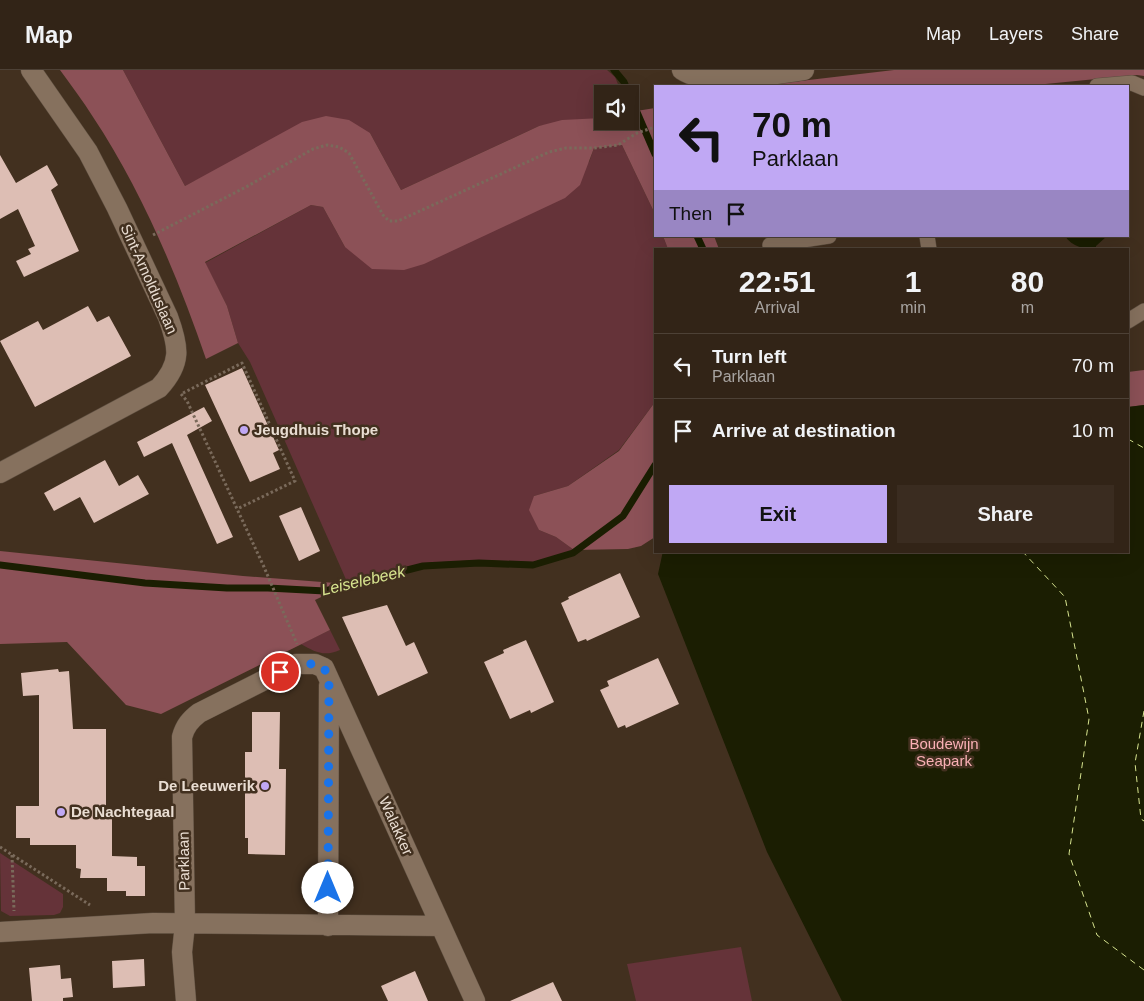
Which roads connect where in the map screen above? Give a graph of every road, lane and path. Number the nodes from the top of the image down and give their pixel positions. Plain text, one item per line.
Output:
1 (31, 70) edge
2 (682, 70) edge
3 (804, 70) edge
4 (1109, 85) edge
5 (1144, 88) edge
6 (654, 127) edge
7 (820, 237) edge
8 (769, 243) edge
9 (134, 244) junction
10 (1144, 311) edge
11 (1129, 320) edge
12 (170, 377) junction
13 (182, 394) junction
14 (0, 473) edge
15 (237, 509) junction
16 (306, 664) junction
17 (329, 678) junction
18 (0, 847) edge
19 (12, 855) junction
20 (185, 924) junction
21 (120, 925) junction
22 (328, 926) junction
23 (441, 926) junction
24 (7, 932) edge
25 (186, 1001) edge
26 (475, 1001) edge

1 - 9 street, Sint-Arnolduslaan
2 - 3 street
4 - 5 street
6 - 9 path
7 - 8 street
9 - 12 street, Sint-Arnolduslaan
10 - 11 street
12 - 13 path
12 - 14 street
13 - 15 path
13 - 15 path
15 - 16 path
16 - 17 street, Walakker
16 - 20 street, Parklaan
17 - 22 street
17 - 23 street, Walakker
18 - 19 path
19 - 21 path
19 - 24 path
20 - 21 street
20 - 22 street
20 - 25 street, Parklaan
21 - 24 street
22 - 23 street
23 - 26 street, Walakker

